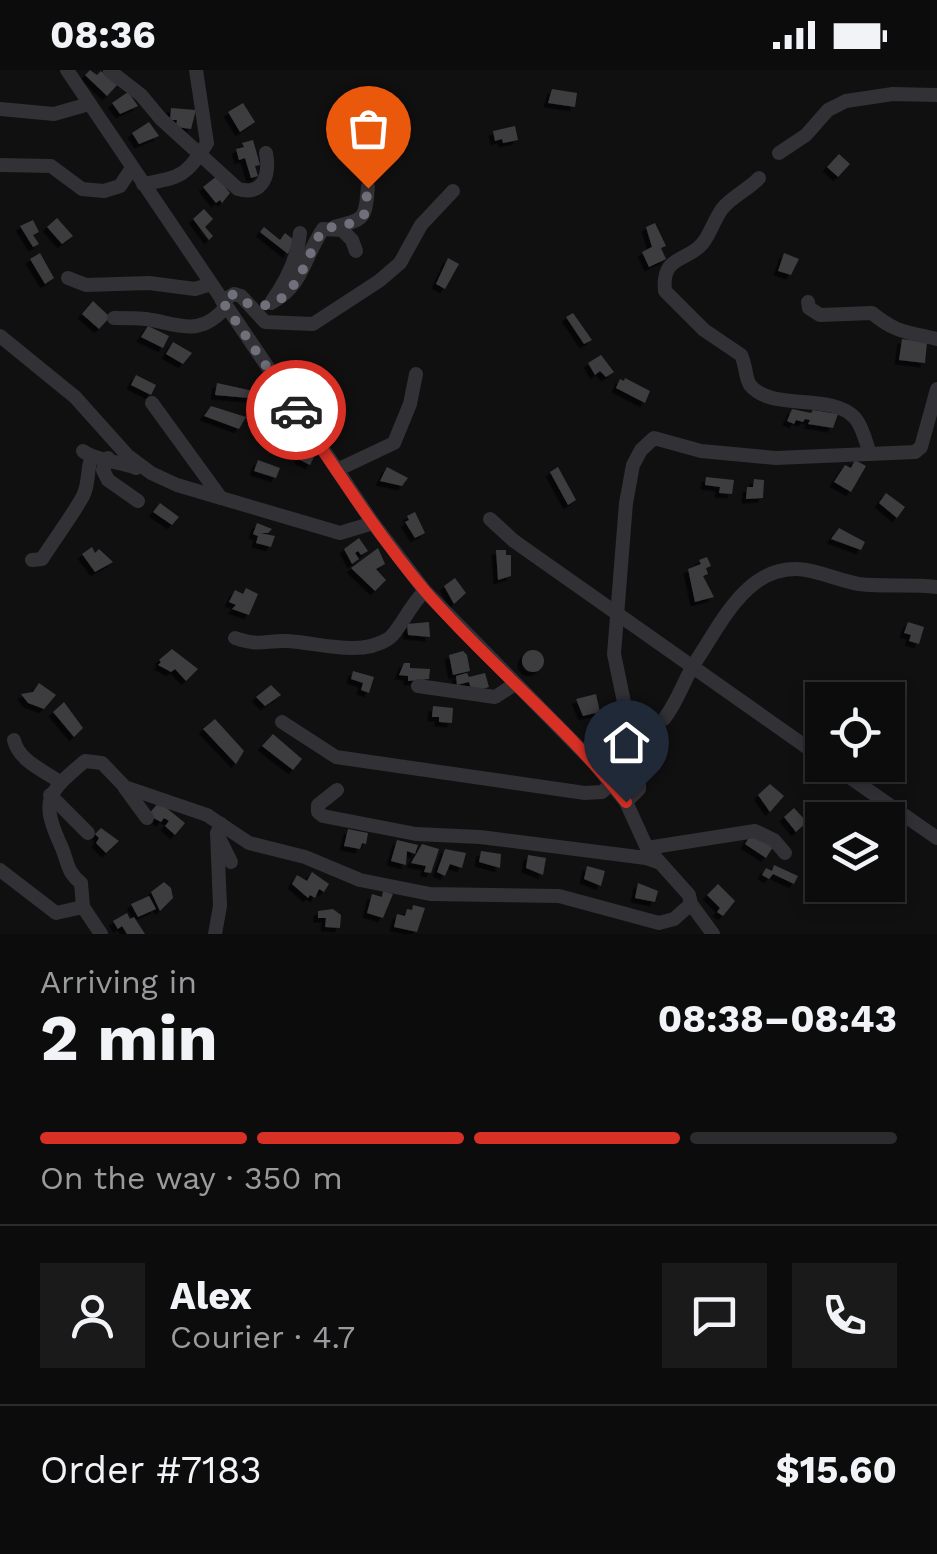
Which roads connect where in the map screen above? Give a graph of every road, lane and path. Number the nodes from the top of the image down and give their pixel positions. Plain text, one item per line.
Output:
1 (109, 70) edge
2 (124, 70) edge
3 (196, 70) edge
4 (72, 72) edge
5 (937, 95) edge
6 (89, 104) junction
7 (2, 108) edge
8 (266, 153) dead end
9 (779, 153) dead end
10 (202, 154) junction
11 (0, 166) edge
12 (132, 168) junction
13 (759, 178) dead end
14 (143, 184) junction
15 (368, 188) dead end
16 (453, 192) dead end
17 (333, 228) junction
18 (300, 233) dead end
19 (356, 252) dead end
20 (68, 278) dead end
21 (210, 284) junction
22 (808, 302) dead end
23 (271, 303) junction
24 (224, 304) junction
25 (248, 305) junction
26 (114, 318) dead end
27 (0, 336) edge
28 (937, 339) edge
29 (416, 374) dead end
30 (937, 389) edge
31 (152, 403) dead end
32 (870, 454) junction
33 (94, 455) junction
34 (337, 470) junction
35 (151, 473) junction
36 (222, 498) junction
37 (138, 502) dead end
38 (490, 520) dead end
39 (372, 524) junction
40 (32, 560) dead end
41 (937, 587) edge
42 (425, 591) junction
43 (619, 616) junction
44 (236, 638) dead end
45 (692, 666) junction
46 (515, 684) junction
47 (418, 686) dead end
48 (664, 719) dead end
49 (282, 722) dead end
50 (14, 740) dead end
51 (805, 746) edge
52 (856, 782) edge
53 (612, 784) junction
54 (125, 787) junction
55 (55, 789) junction
56 (337, 790) dead end
57 (626, 802) junction
58 (147, 818) dead end
59 (219, 829) junction
60 (88, 833) dead end
61 (937, 838) edge
62 (647, 848) junction
63 (786, 853) dead end
64 (231, 862) dead end
65 (661, 864) junction
66 (0, 870) edge
67 (692, 904) junction
68 (83, 907) junction
69 (101, 934) edge
70 (215, 934) edge
71 (713, 934) edge

1 - 2 street
1 - 10 street
3 - 10 street
4 - 6 street
5 - 9 street
6 - 7 street
6 - 12 street
8 - 10 street
10 - 14 street
11 - 12 street
12 - 14 street
13 - 32 street
14 - 21 street
15 - 17 street
16 - 25 street
17 - 19 street
17 - 23 street
18 - 23 street
20 - 21 street
21 - 24 street
22 - 28 street
23 - 25 street
24 - 25 street
24 - 26 street
24 - 34 street
27 - 35 street
29 - 34 street
30 - 32 street
31 - 36 street
32 - 43 street
33 - 35 street
33 - 37 street
33 - 40 street
34 - 39 street
35 - 36 street
36 - 39 street
38 - 43 street
39 - 42 street
41 - 45 street
42 - 44 street
42 - 46 street
43 - 45 street
43 - 57 street
45 - 48 street
45 - 51 street
46 - 47 street
46 - 53 street
49 - 53 street
50 - 55 street
52 - 61 street
53 - 57 street
54 - 55 street
54 - 58 street
54 - 59 street
55 - 60 street
55 - 68 street
56 - 65 street
57 - 62 street
59 - 64 street
59 - 67 street
59 - 70 street
62 - 63 street
62 - 65 street
65 - 67 street
66 - 68 street
67 - 71 street
68 - 69 street

